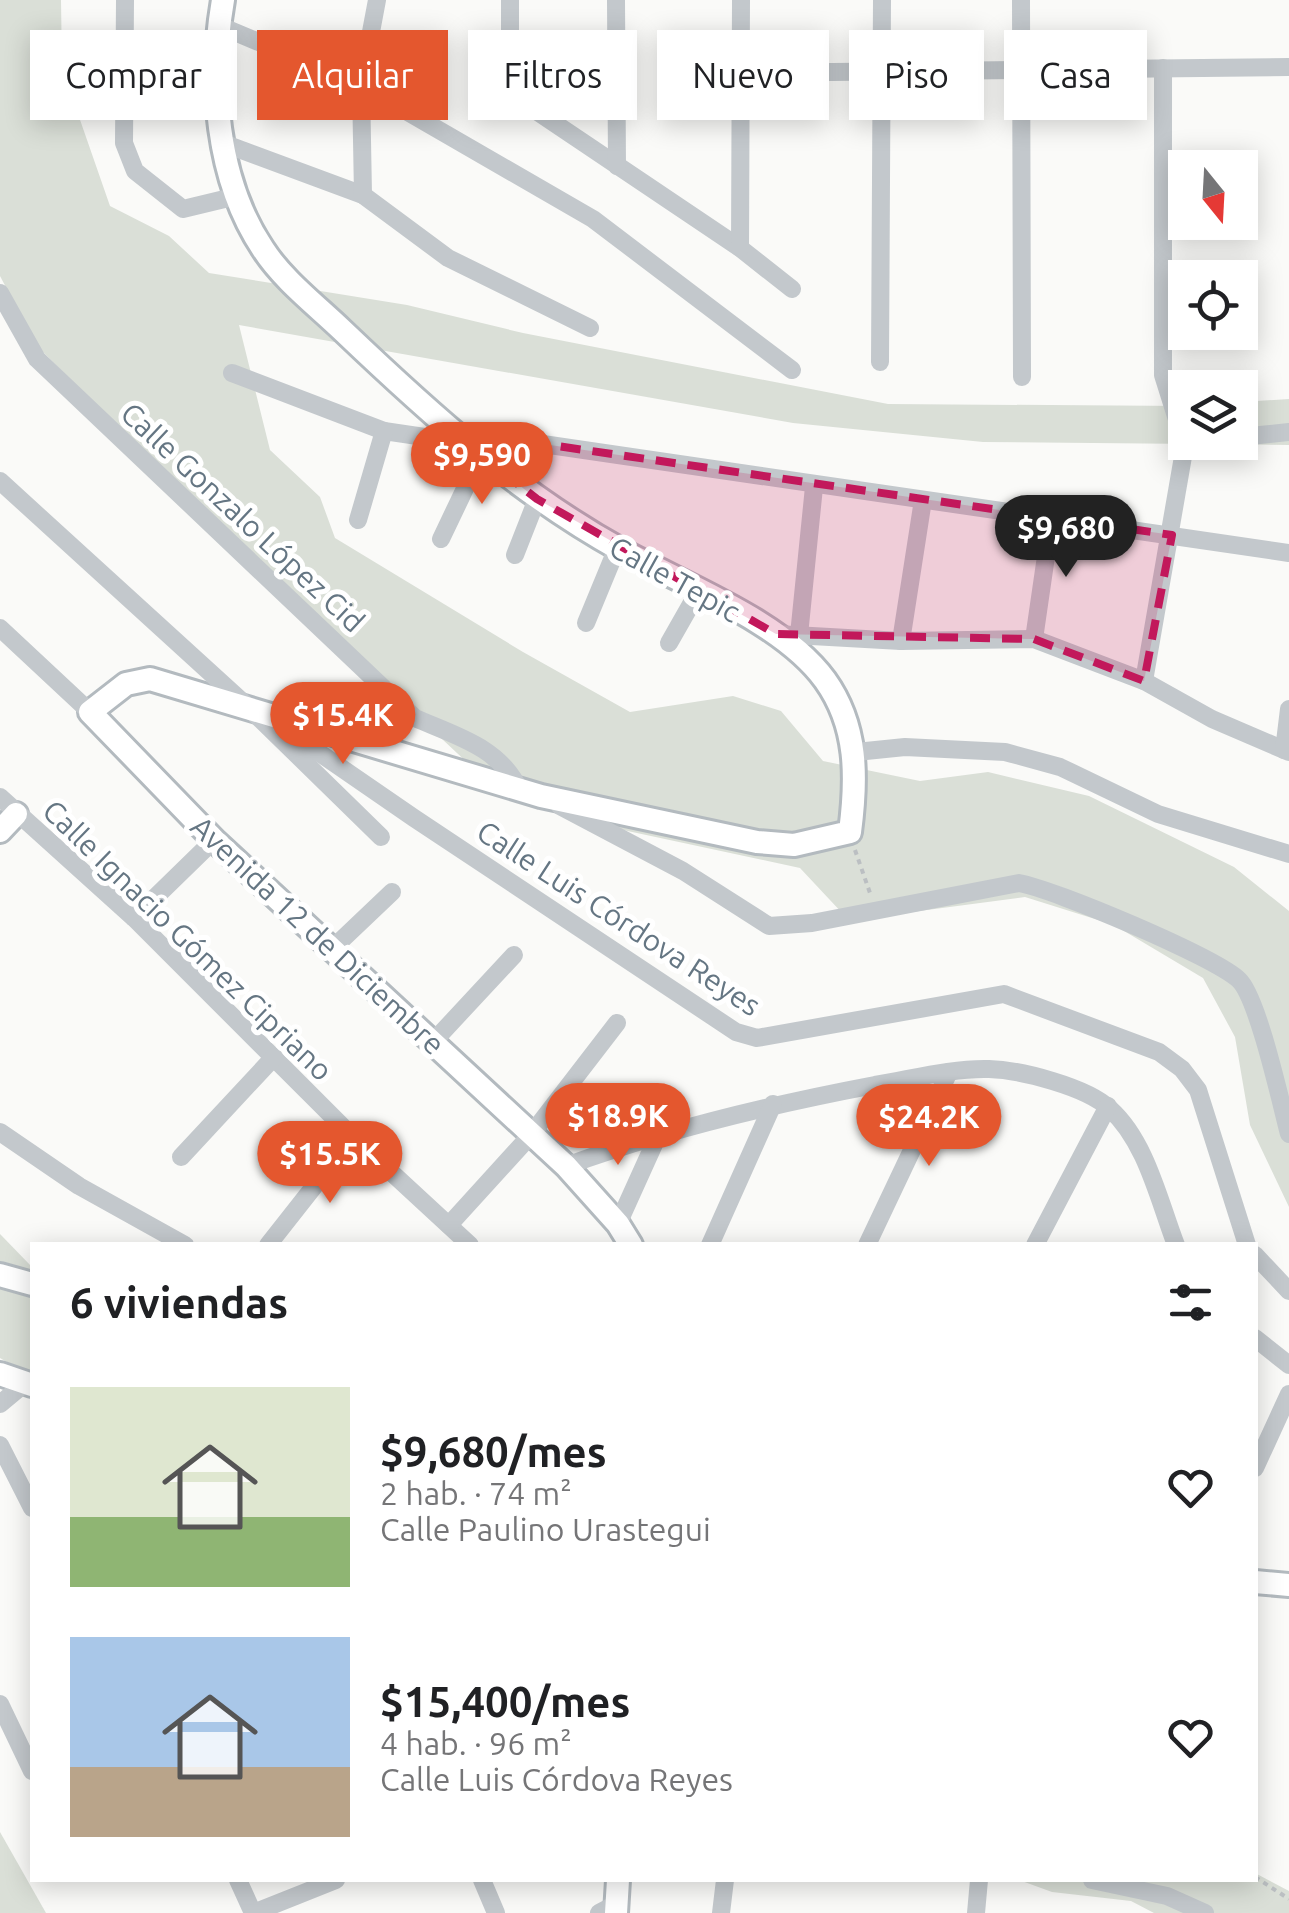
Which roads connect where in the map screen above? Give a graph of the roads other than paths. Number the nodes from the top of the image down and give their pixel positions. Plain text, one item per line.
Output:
1 (125, 0) edge
2 (223, 0) edge
3 (377, 0) edge
4 (510, 0) edge
5 (616, 0) edge
6 (740, 0) edge
7 (882, 0) edge
8 (1021, 0) edge
9 (218, 26) junction
10 (371, 30) edge
11 (740, 30) edge
12 (882, 30) edge
13 (1021, 30) edge
14 (257, 42) edge
15 (1289, 67) edge
16 (1147, 68) edge
17 (1163, 68) junction
18 (362, 120) edge
19 (422, 120) edge
20 (740, 120) edge
21 (882, 120) edge
22 (1021, 120) edge
23 (220, 142) junction
24 (617, 166) junction
25 (363, 195) junction
26 (236, 196) junction
27 (740, 248) junction
28 (792, 289) dead end
29 (0, 293) edge
30 (590, 328) dead end
31 (880, 362) dead end
32 (792, 370) dead end
33 (232, 374) dead end
34 (1022, 377) dead end
35 (1168, 387) edge
36 (384, 430) junction
37 (1289, 432) edge
38 (1258, 435) edge
39 (473, 449) junction
40 (1188, 460) edge
41 (0, 481) edge
42 (814, 487) junction
43 (537, 499) junction
44 (923, 500) junction
45 (1052, 515) junction
46 (358, 520) dead end
47 (1172, 535) junction
48 (441, 539) dead end
49 (618, 548) junction
50 (1289, 553) edge
51 (515, 555) dead end
52 (698, 592) junction
53 (586, 623) dead end
54 (0, 628) edge
55 (788, 635) junction
56 (1034, 639) junction
57 (901, 641) junction
58 (669, 643) dead end
59 (1144, 681) junction
60 (248, 707) junction
61 (1289, 709) edge
62 (90, 712) junction
63 (274, 725) junction
64 (1286, 751) edge
65 (855, 761) junction
66 (530, 792) junction
67 (5, 814) edge
68 (381, 837) dead end
69 (214, 840) junction
70 (1289, 854) edge
71 (392, 892) dead end
72 (134, 918) junction
73 (331, 950) junction
74 (514, 956) dead end
75 (617, 1022) dead end
76 (433, 1042) junction
77 (274, 1058) junction
78 (949, 1072) junction
79 (773, 1104) junction
80 (1108, 1106) junction
81 (0, 1132) edge
82 (660, 1132) junction
83 (1289, 1134) edge
84 (530, 1136) junction
85 (354, 1137) junction
86 (181, 1157) dead end
87 (566, 1166) junction
88 (618, 1224) junction
89 (449, 1225) junction
90 (180, 1242) edge
91 (270, 1242) edge
92 (467, 1242) edge
93 (629, 1242) edge
94 (711, 1242) edge
95 (868, 1242) edge
96 (1037, 1242) edge
97 (1175, 1242) edge
98 (1246, 1242) edge
99 (1258, 1258) edge
100 (0, 1275) edge
101 (30, 1283) edge
102 (1289, 1292) edge
103 (1258, 1340) edge
104 (1289, 1365) edge
105 (0, 1374) edge
106 (28, 1384) edge
107 (1289, 1394) edge
108 (0, 1404) edge
109 (0, 1445) edge
110 (1258, 1461) edge
111 (30, 1504) edge
112 (1258, 1582) edge
113 (1289, 1585) edge
114 (0, 1704) edge
115 (30, 1767) edge
116 (239, 1882) edge
117 (331, 1882) edge
118 (483, 1882) edge
119 (725, 1882) edge
120 (979, 1882) edge
121 (1101, 1882) edge
122 (253, 1913) edge
123 (496, 1913) edge
124 (721, 1913) edge
125 (976, 1913) edge
126 (1205, 1913) edge

1 - 26 street
2 - 9 street, Calle Tepic
3 - 10 street
4 - 24 street
5 - 24 street
6 - 11 street
7 - 12 street
8 - 13 street
9 - 14 street
9 - 23 street, Calle Tepic
15 - 17 street
16 - 17 street
17 - 35 street
18 - 25 street
19 - 32 street
20 - 27 street
21 - 31 street
22 - 34 street
23 - 25 street
23 - 26 street, Calle Tepic
24 - 27 street
25 - 30 street
26 - 39 street, Calle Tepic
27 - 28 street
29 - 66 street, Calle Gonzalo López Cid
33 - 36 street
36 - 39 street
36 - 46 street
37 - 38 street
39 - 42 street
39 - 43 street, Calle Tepic
39 - 48 street
40 - 47 street
41 - 60 street
42 - 44 street
42 - 55 street
43 - 49 street, Calle Tepic
43 - 51 street
44 - 45 street
44 - 57 street
45 - 47 street
45 - 56 street
47 - 50 street
47 - 59 street
49 - 52 street, Calle Tepic
49 - 53 street
52 - 55 street, Calle Tepic
52 - 58 street
54 - 62 street, Avenida 12 de Diciembre
55 - 57 street, Calle Tepic
55 - 65 street
56 - 57 street, Calle Tepic
56 - 59 street, Calle Tepic
59 - 64 street, Calle Tepic
60 - 62 street
60 - 63 street
61 - 64 street, Calle Tepic
62 - 69 street, Avenida 12 de Diciembre
63 - 66 street
63 - 68 street
63 - 98 street, Calle Luis Córdova Reyes
65 - 66 street
65 - 70 street
66 - 83 street, Calle Gonzalo López Cid
67 - 72 street, Calle Ignacio Gómez Cipriano
69 - 72 street
69 - 73 street, Avenida 12 de Diciembre
71 - 73 street
72 - 77 street, Calle Ignacio Gómez Cipriano
73 - 76 street, Avenida 12 de Diciembre
74 - 76 street
75 - 84 street
76 - 84 street, Avenida 12 de Diciembre
77 - 85 street, Calle Ignacio Gómez Cipriano
77 - 86 street
78 - 79 street
78 - 80 street
78 - 95 street
79 - 82 street
79 - 94 street
80 - 96 street
80 - 97 street
81 - 90 street
82 - 87 street
82 - 88 street
84 - 87 street, Avenida 12 de Diciembre
84 - 89 street
85 - 89 street, Calle Ignacio Gómez Cipriano
85 - 91 street
87 - 88 street, Avenida 12 de Diciembre
88 - 93 street, Avenida 12 de Diciembre
89 - 92 street, Calle Ignacio Gómez Cipriano
99 - 102 street
100 - 101 street
103 - 104 street
105 - 106 street
106 - 108 street
107 - 110 street
109 - 111 street
112 - 113 street
114 - 115 street
116 - 122 street
117 - 122 street
118 - 123 street
119 - 124 street
120 - 125 street
121 - 126 street

